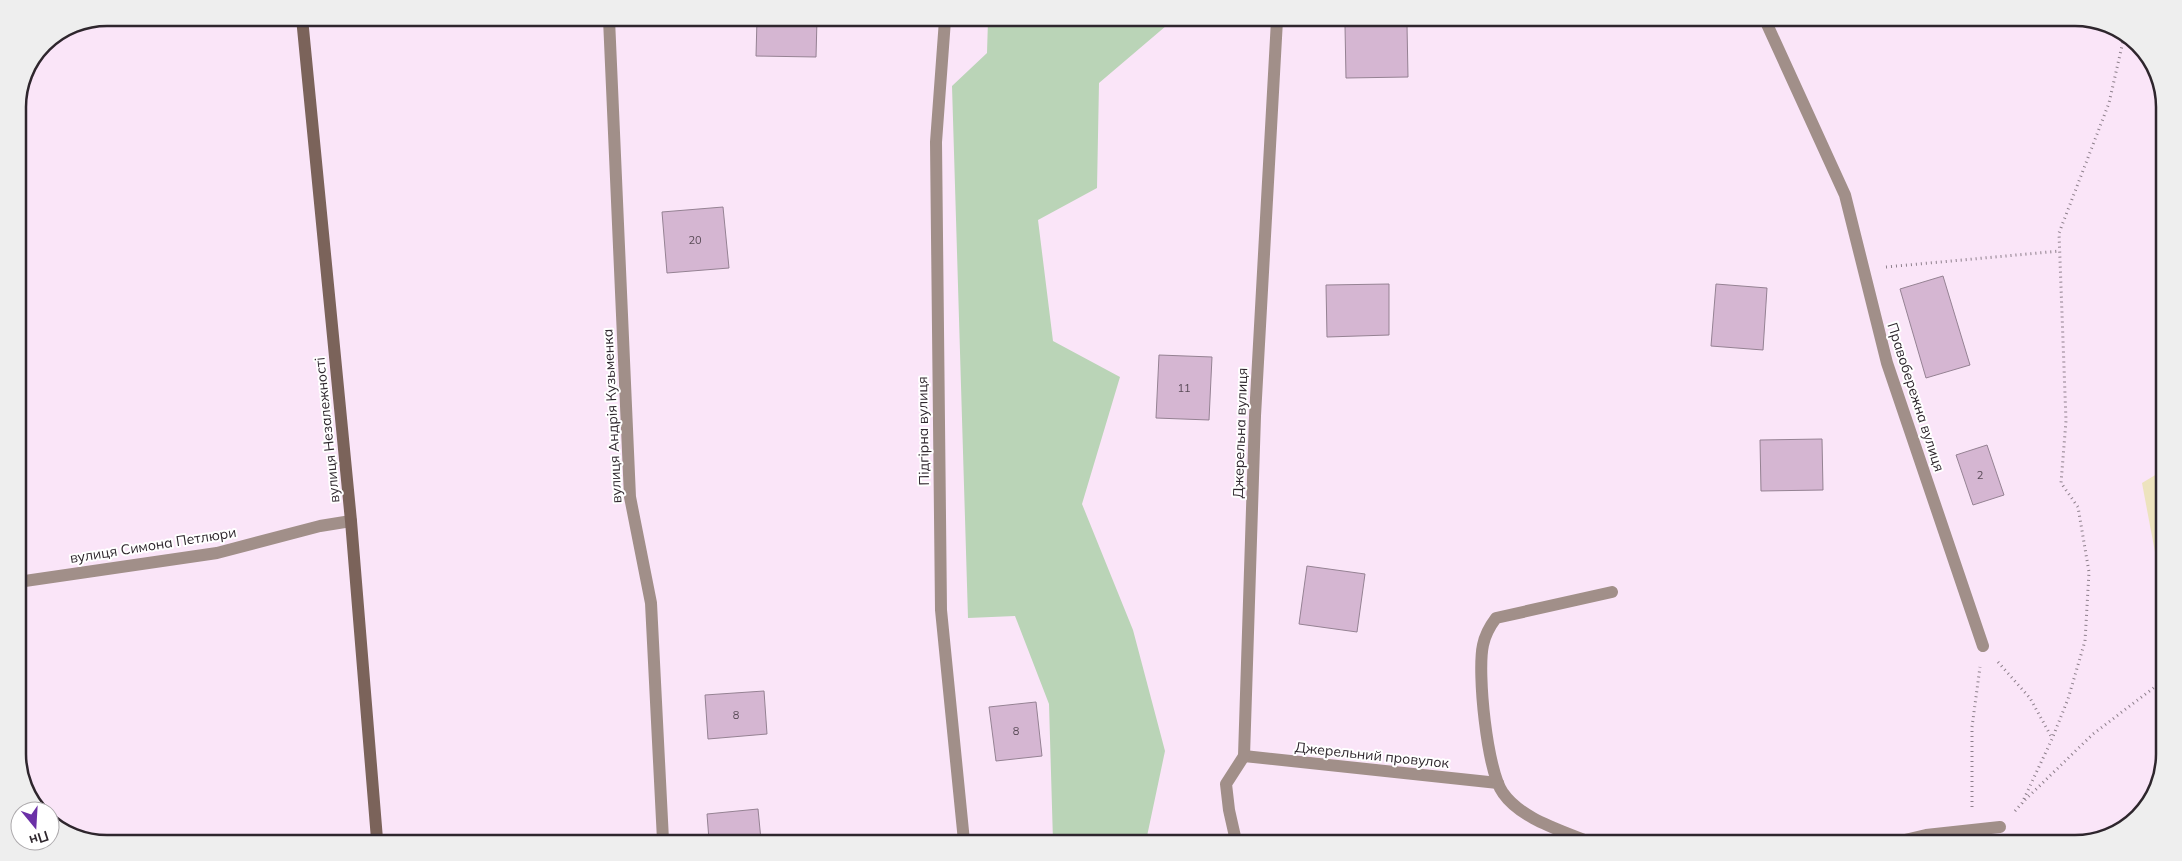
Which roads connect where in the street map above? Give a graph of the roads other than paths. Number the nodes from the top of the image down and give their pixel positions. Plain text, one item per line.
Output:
1 (303, 26) edge
2 (609, 26) edge
3 (945, 26) edge
4 (1277, 26) edge
5 (1768, 26) edge
6 (352, 521) junction
7 (26, 581) edge
8 (1612, 592) dead end
9 (1983, 646) road end
10 (1244, 756) junction
11 (1498, 784) junction
12 (2000, 827) road end
13 (377, 835) edge
14 (663, 835) edge
15 (963, 835) edge
16 (1234, 835) edge
17 (1573, 835) edge
18 (1926, 835) edge

1 - 6 street, вулиця Незалежності
2 - 14 street, вулиця Андрія Кузьменка
3 - 15 street, Підгірна вулиця
4 - 10 street, Джерельна вулиця
5 - 9 street, Правобережна вулиця
6 - 7 street, вулиця Симона Петлюри
6 - 13 street, вулиця Незалежності
8 - 11 street
10 - 11 street, Джерельний провулок
10 - 16 street
11 - 17 street
12 - 18 street

